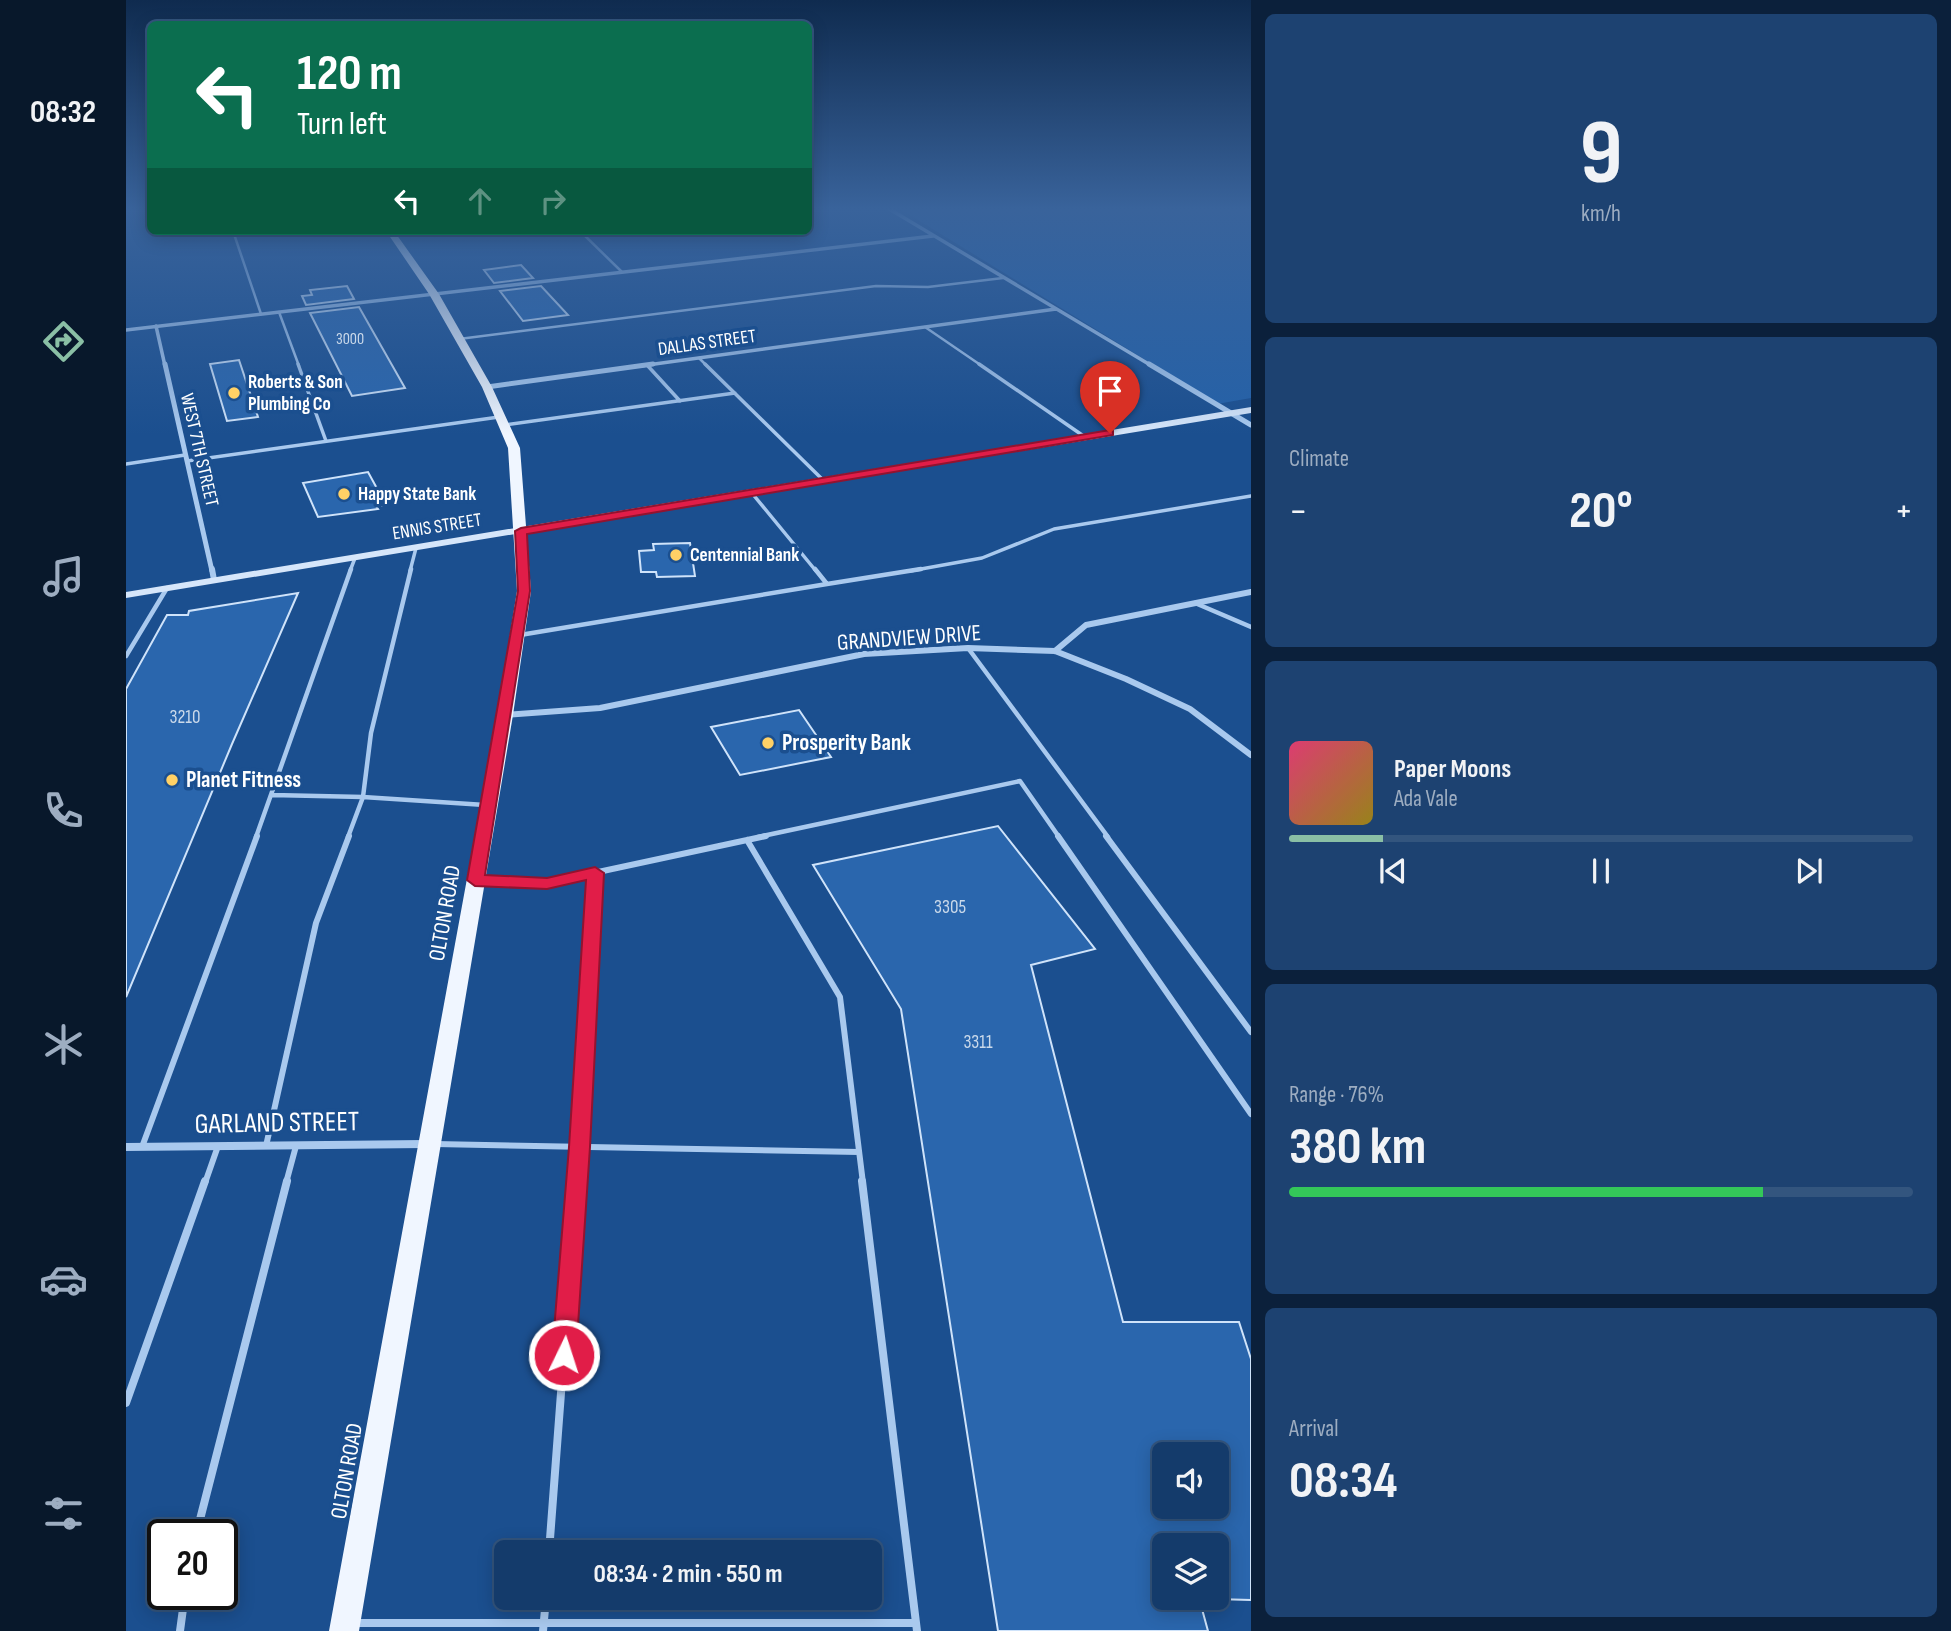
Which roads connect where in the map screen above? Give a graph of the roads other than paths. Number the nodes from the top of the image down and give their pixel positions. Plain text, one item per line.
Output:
1 (251, 283) edge
2 (426, 283) edge
3 (527, 283) edge
4 (960, 283) edge
5 (1012, 283) edge
6 (434, 294) junction
7 (1056, 309) junction
8 (279, 312) junction
9 (261, 314) junction
10 (156, 326) junction
11 (925, 327) junction
12 (126, 330) edge
13 (459, 339) junction
14 (699, 358) junction
15 (647, 365) junction
16 (486, 387) junction
17 (735, 393) junction
18 (680, 401) junction
19 (1251, 410) edge
20 (1232, 413) junction
21 (502, 421) junction
22 (1251, 425) edge
23 (1085, 437) junction
24 (326, 441) junction
25 (186, 458) junction
26 (126, 464) edge
27 (823, 480) junction
28 (751, 492) junction
29 (1251, 496) edge
30 (521, 531) junction
31 (416, 548) junction
32 (355, 558) junction
33 (214, 580) junction
34 (827, 583) junction
35 (167, 588) junction
36 (1251, 592) edge
37 (126, 595) edge
38 (1195, 603) junction
39 (1251, 627) edge
40 (517, 636) junction
41 (968, 648) junction
42 (1055, 652) junction
43 (126, 656) edge
44 (505, 715) junction
45 (1251, 755) edge
46 (272, 795) junction
47 (363, 797) junction
48 (488, 805) junction
49 (747, 840) junction
50 (595, 873) junction
51 (475, 880) junction
52 (1251, 1032) edge
53 (1251, 1114) edge
54 (429, 1144) junction
55 (218, 1146) junction
56 (266, 1146) junction
57 (296, 1146) junction
58 (126, 1147) edge
59 (142, 1147) junction
60 (580, 1147) junction
61 (859, 1152) junction
62 (126, 1403) edge
63 (200, 1519) edge
64 (550, 1540) edge
65 (183, 1610) edge
66 (345, 1627) edge
67 (543, 1627) edge
68 (917, 1627) edge
69 (180, 1631) edge

1 - 9 lane
2 - 6 main road, OLTON ROAD
3 - 6 street
4 - 13 lane
5 - 7 street
6 - 8 street
6 - 13 main road, OLTON ROAD
7 - 11 street, DALLAS STREET
7 - 20 street
8 - 9 street
8 - 24 lane
9 - 10 street
10 - 12 street
10 - 25 street, WEST 7TH STREET
11 - 14 street, DALLAS STREET
11 - 23 lane
13 - 16 main road, OLTON ROAD
14 - 15 street, DALLAS STREET
14 - 17 lane
15 - 16 street, DALLAS STREET
15 - 18 lane
16 - 21 main road, OLTON ROAD
17 - 18 lane
17 - 27 lane
18 - 21 lane
19 - 20 main road, ENNIS STREET
20 - 22 street
20 - 23 main road, ENNIS STREET
21 - 24 lane
21 - 30 main road, OLTON ROAD
23 - 27 main road, ENNIS STREET
24 - 25 lane
25 - 26 lane
25 - 33 street, WEST 7TH STREET
27 - 28 main road, ENNIS STREET
28 - 30 main road, ENNIS STREET
28 - 34 lane
29 - 34 lane
30 - 31 main road, ENNIS STREET
30 - 40 main road, OLTON ROAD
31 - 32 main road, ENNIS STREET
31 - 47 lane
32 - 33 main road, ENNIS STREET
32 - 46 lane
33 - 35 main road, ENNIS STREET
34 - 40 lane
35 - 37 main road, ENNIS STREET
35 - 43 lane
36 - 38 street
38 - 39 lane
38 - 42 street
40 - 44 main road, OLTON ROAD
41 - 42 street, GRANDVIEW DRIVE
41 - 44 street, GRANDVIEW DRIVE
41 - 52 lane
42 - 45 street, GRANDVIEW DRIVE
44 - 48 main road, OLTON ROAD
46 - 47 lane
46 - 59 lane
47 - 48 lane
47 - 56 lane
48 - 51 main road, OLTON ROAD
49 - 50 lane
49 - 53 lane
49 - 61 lane
50 - 51 lane
50 - 60 lane
51 - 54 main road, OLTON ROAD
54 - 57 street, GARLAND STREET
54 - 60 lane
54 - 66 main road, OLTON ROAD
55 - 56 street, GARLAND STREET
55 - 59 street, GARLAND STREET
55 - 62 lane
56 - 57 street, GARLAND STREET
57 - 63 lane
58 - 59 street, GARLAND STREET
60 - 61 lane
60 - 64 lane
61 - 68 lane
65 - 69 lane
66 - 67 lane
67 - 68 lane

